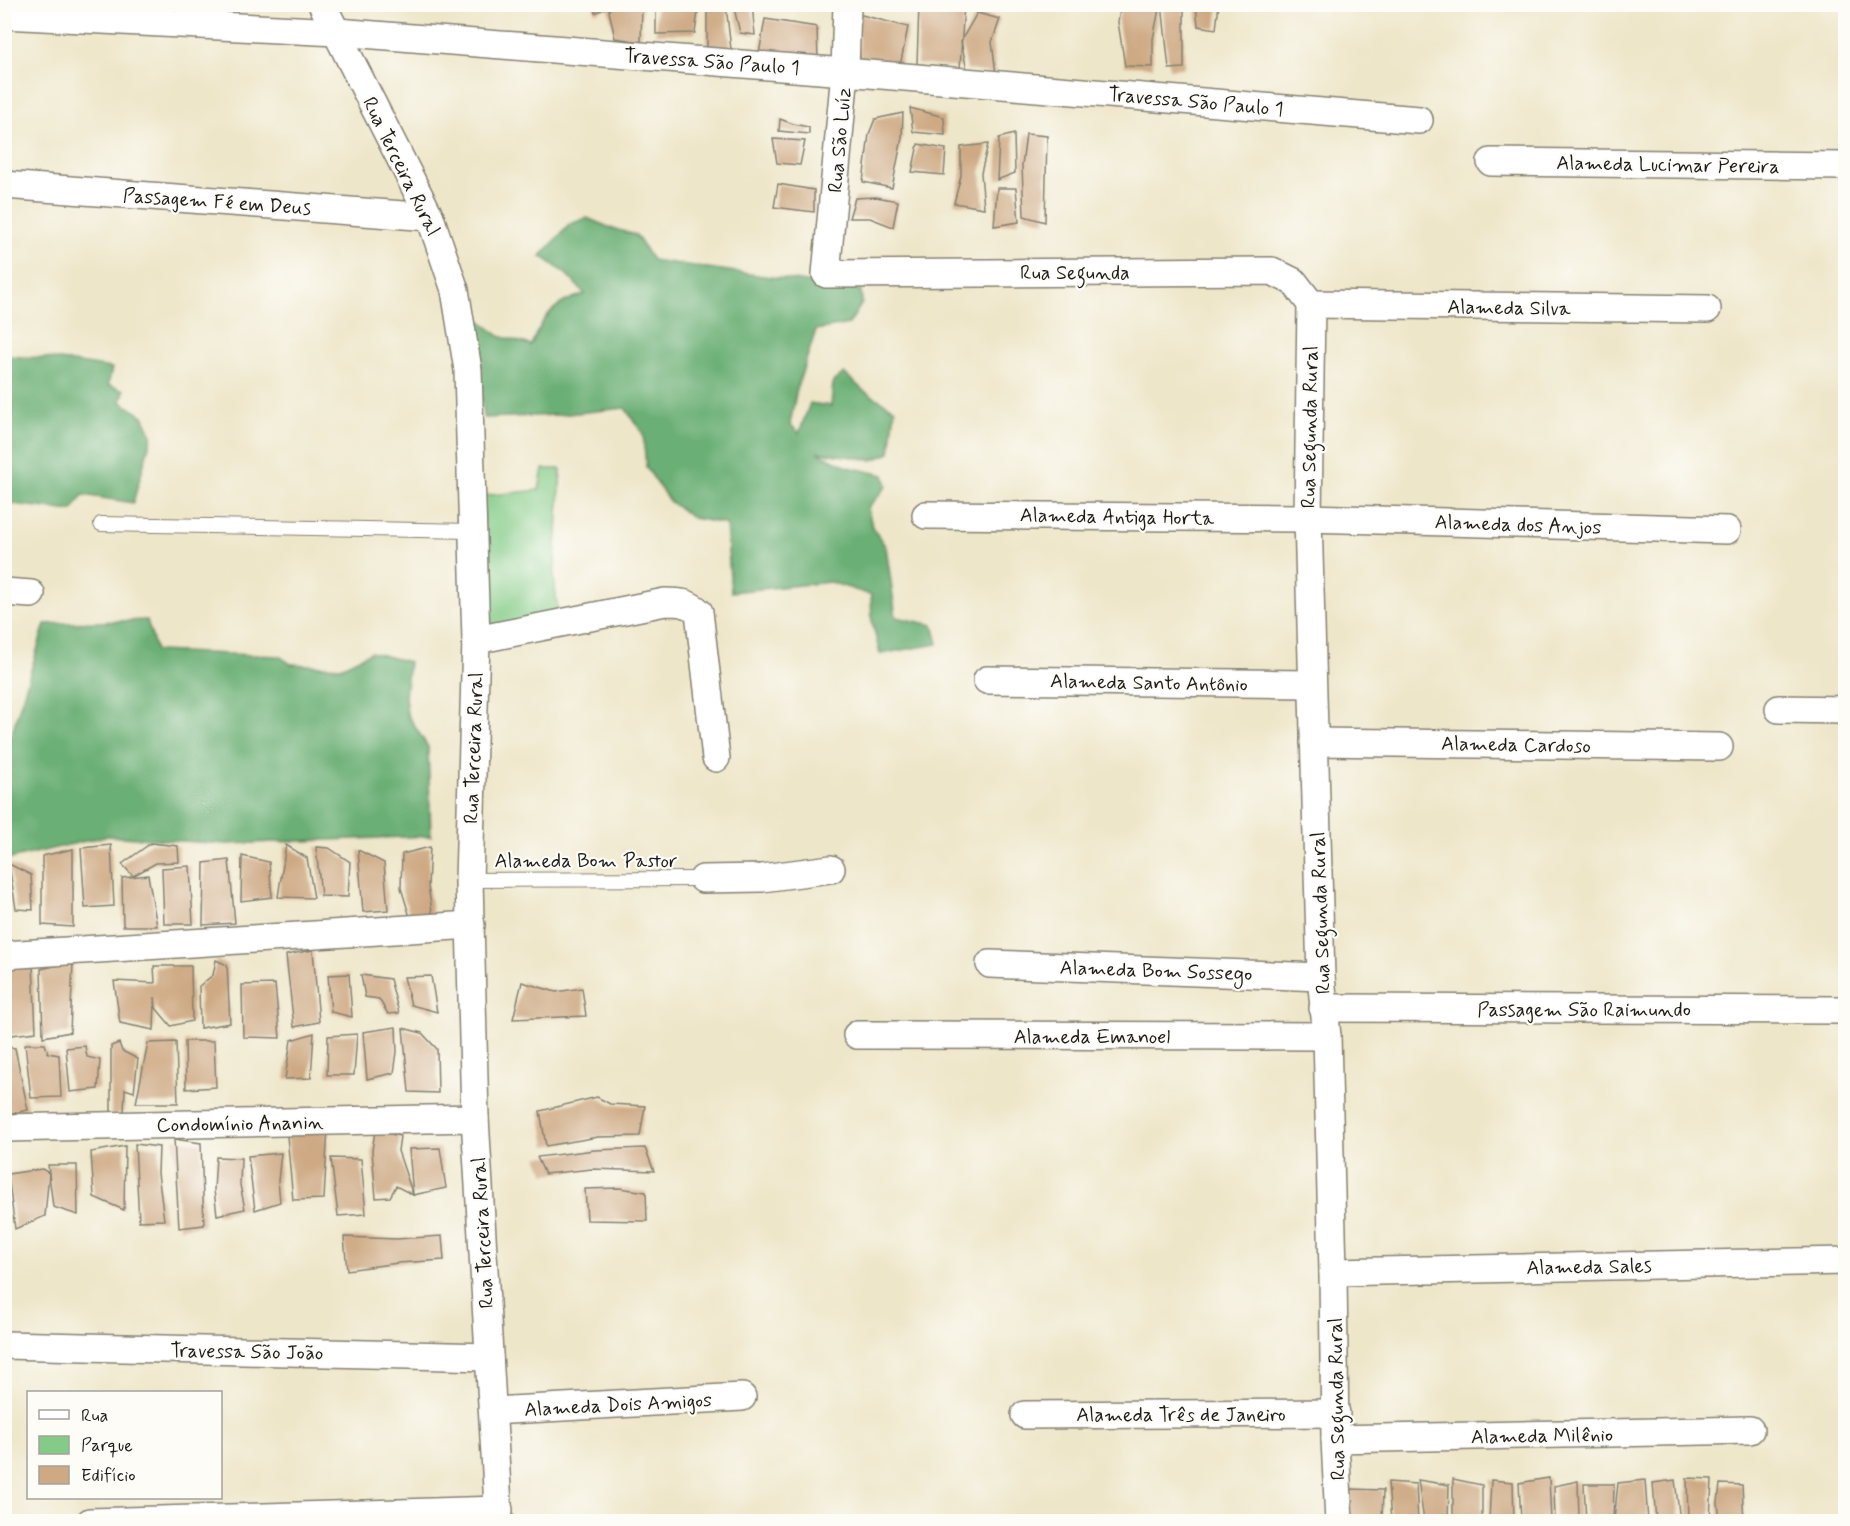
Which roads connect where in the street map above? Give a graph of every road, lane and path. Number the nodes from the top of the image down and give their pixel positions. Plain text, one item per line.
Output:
1 (322, 4) edge
2 (847, 4) edge
3 (4, 15) edge
4 (337, 32) junction
5 (845, 72) junction
6 (1419, 120) dead end
7 (1491, 162) dead end
8 (1845, 166) edge
9 (4, 184) edge
10 (430, 217) junction
11 (826, 274) joint
12 (1311, 304) junction
13 (1707, 309) dead end
14 (926, 514) dead end
15 (1308, 518) junction
16 (101, 524) dead end
17 (1727, 530) dead end
18 (473, 531) junction
19 (476, 640) junction
20 (987, 680) dead end
21 (1312, 684) junction
22 (1779, 709) dead end
23 (1845, 710) edge
24 (1314, 742) junction
25 (1719, 747) dead end
26 (716, 758) dead end
27 (831, 869) dead end
28 (703, 879) joint
29 (469, 880) junction
30 (471, 925) junction
31 (4, 955) edge
32 (990, 964) dead end
33 (1321, 977) junction
34 (1323, 1008) junction
35 (1845, 1010) edge
36 (857, 1035) dead end
37 (1327, 1036) junction
38 (475, 1118) junction
39 (4, 1128) edge
40 (1845, 1261) edge
41 (1333, 1272) junction
42 (4, 1345) edge
43 (489, 1357) junction
44 (742, 1397) dead end
45 (493, 1411) junction
46 (1336, 1413) junction
47 (1025, 1415) dead end
48 (1750, 1430) dead end
49 (1335, 1439) junction
50 (499, 1516) edge
51 (90, 1521) edge
52 (1339, 1521) edge

1 - 4 street, Rua Terceira Rural
2 - 5 street, Rua São Luíz
3 - 4 street, Travessa São Paulo 1
4 - 5 street, Travessa São Paulo 1
4 - 10 street, Rua Terceira Rural
5 - 6 street, Travessa São Paulo 1
5 - 11 street, Rua São Luíz
7 - 8 street, Alameda Lucimar Pereira
9 - 10 street, Passagem Fé em Deus
10 - 18 street, Rua Terceira Rural
11 - 12 street, Rua Segunda
12 - 13 street, Alameda Silva
12 - 15 street, Rua Segunda Rural
14 - 15 street, Alameda Antiga Horta
15 - 17 street, Alameda dos Anjos
15 - 21 street, Rua Segunda Rural
16 - 18 lane
18 - 19 street, Rua Terceira Rural
19 - 26 street
19 - 29 street, Rua Terceira Rural
20 - 21 street, Alameda Santo Antônio
21 - 24 street, Rua Segunda Rural
22 - 23 street
24 - 25 street, Alameda Cardoso
24 - 33 street, Rua Segunda Rural
27 - 28 street
28 - 29 lane, Alameda Bom Pastor
29 - 30 street, Rua Terceira Rural
30 - 31 street
30 - 38 street, Rua Terceira Rural
32 - 33 street, Alameda Bom Sossego
33 - 34 street, Rua Segunda Rural
34 - 35 street, Passagem São Raimundo
34 - 37 street, Rua Segunda Rural
36 - 37 street, Alameda Emanoel
37 - 41 street, Rua Segunda Rural
38 - 39 street, Condomínio Ananin
38 - 43 street, Rua Terceira Rural
40 - 41 street, Alameda Sales
41 - 46 street, Rua Segunda Rural
42 - 43 street, Travessa São João
43 - 45 street, Rua Terceira Rural
44 - 45 street, Alameda Dois Amigos
45 - 50 street, Rua Terceira Rural
46 - 47 street, Alameda Três de Janeiro
46 - 49 street, Rua Segunda Rural
48 - 49 street, Alameda Milênio
49 - 52 street, Rua Segunda Rural
50 - 51 street

